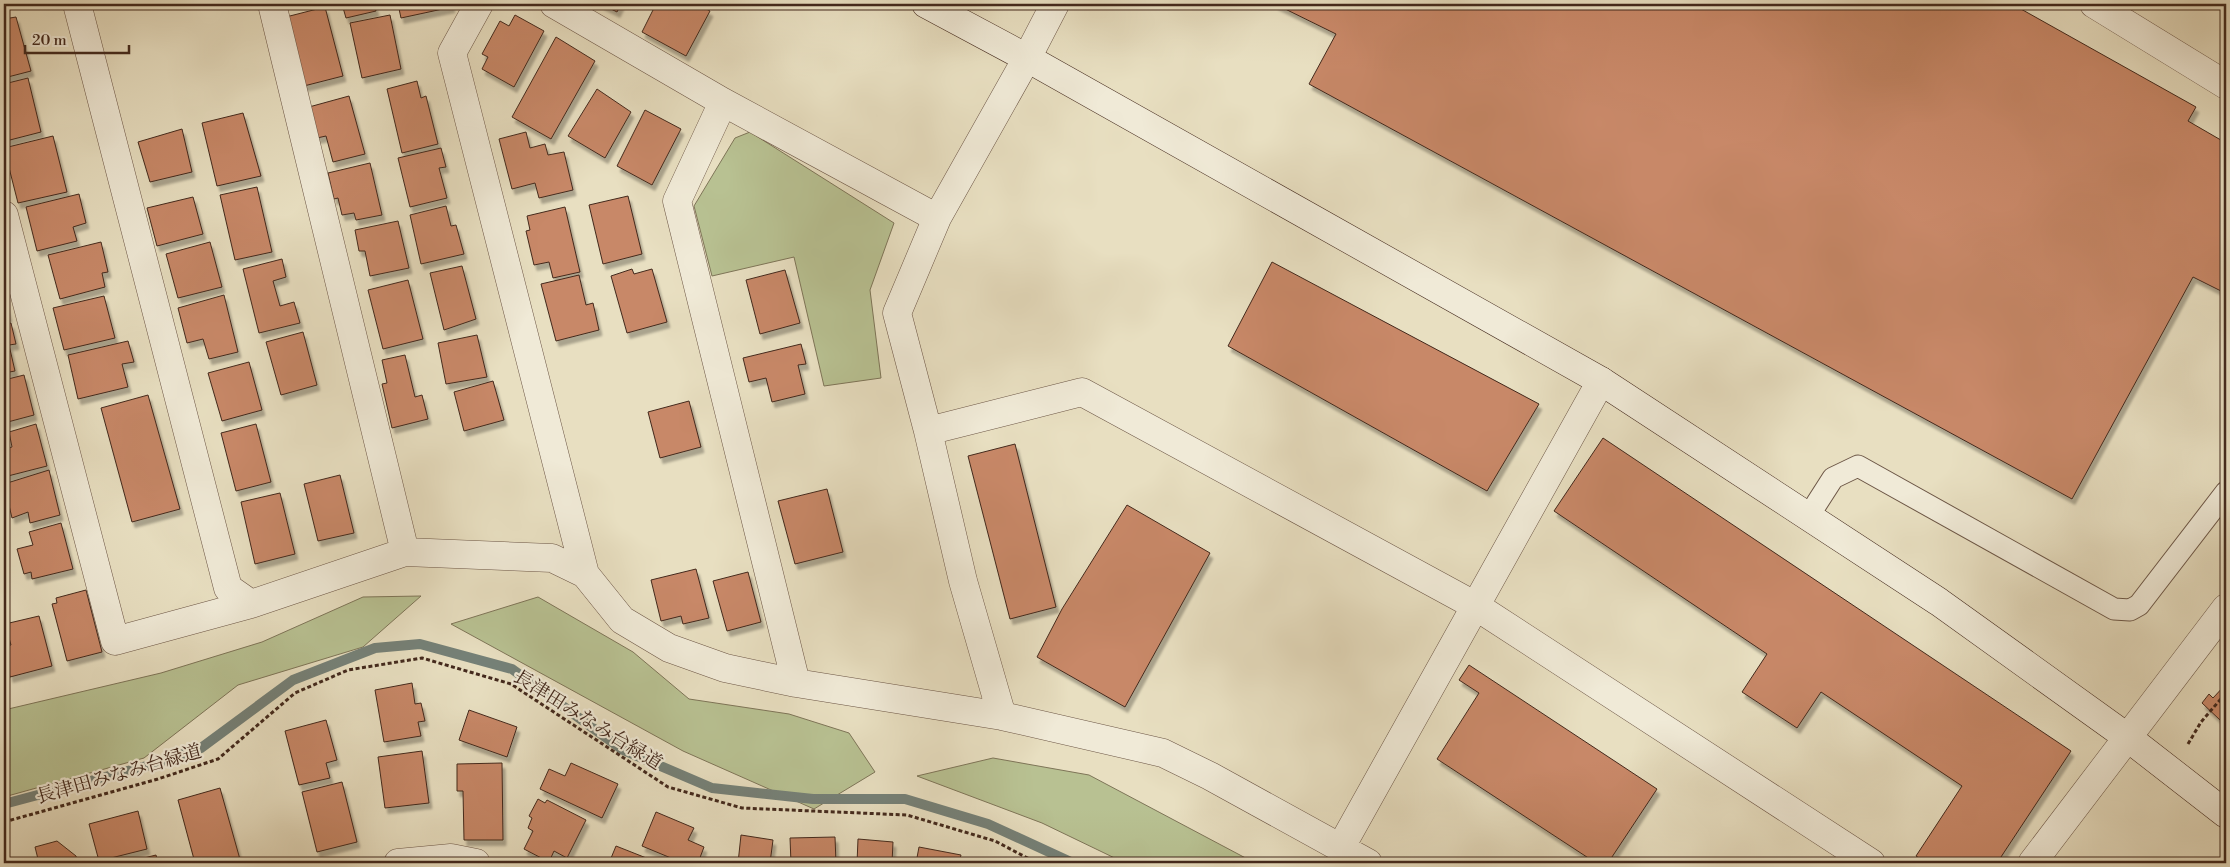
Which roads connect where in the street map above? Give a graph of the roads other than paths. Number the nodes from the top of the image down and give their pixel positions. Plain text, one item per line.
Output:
1 (77, 4) edge
2 (272, 4) edge
3 (480, 4) edge
4 (554, 4) edge
5 (926, 4) edge
6 (1055, 4) edge
7 (2094, 4) edge
8 (1027, 58) junction
9 (2226, 85) edge
10 (724, 102) junction
11 (4, 215) edge
12 (936, 218) junction
13 (1601, 381) junction
14 (928, 431) junction
15 (2226, 492) edge
16 (1808, 517) junction
17 (404, 552) junction
18 (585, 574) junction
19 (251, 604) junction
20 (1474, 606) junction
21 (2226, 608) edge
22 (796, 683) junction
23 (1002, 716) junction
24 (2126, 738) junction
25 (2226, 814) edge
26 (1341, 847) junction
27 (398, 863) edge
28 (476, 863) edge
29 (1368, 863) edge
30 (1871, 863) edge
31 (2032, 863) edge

1 - 19 street
2 - 17 street
3 - 18 street
4 - 10 street
5 - 8 street
6 - 8 street
7 - 9 street
8 - 12 street
8 - 13 street
10 - 12 street
10 - 22 street
11 - 19 street
12 - 14 street
13 - 16 street
13 - 20 street
14 - 20 street
14 - 23 street
15 - 16 lane
16 - 24 street
17 - 18 street
17 - 19 street
18 - 22 street
20 - 26 street
20 - 30 street
21 - 24 street
22 - 23 street
23 - 26 street
24 - 25 street
24 - 31 street
26 - 29 street
27 - 28 street

